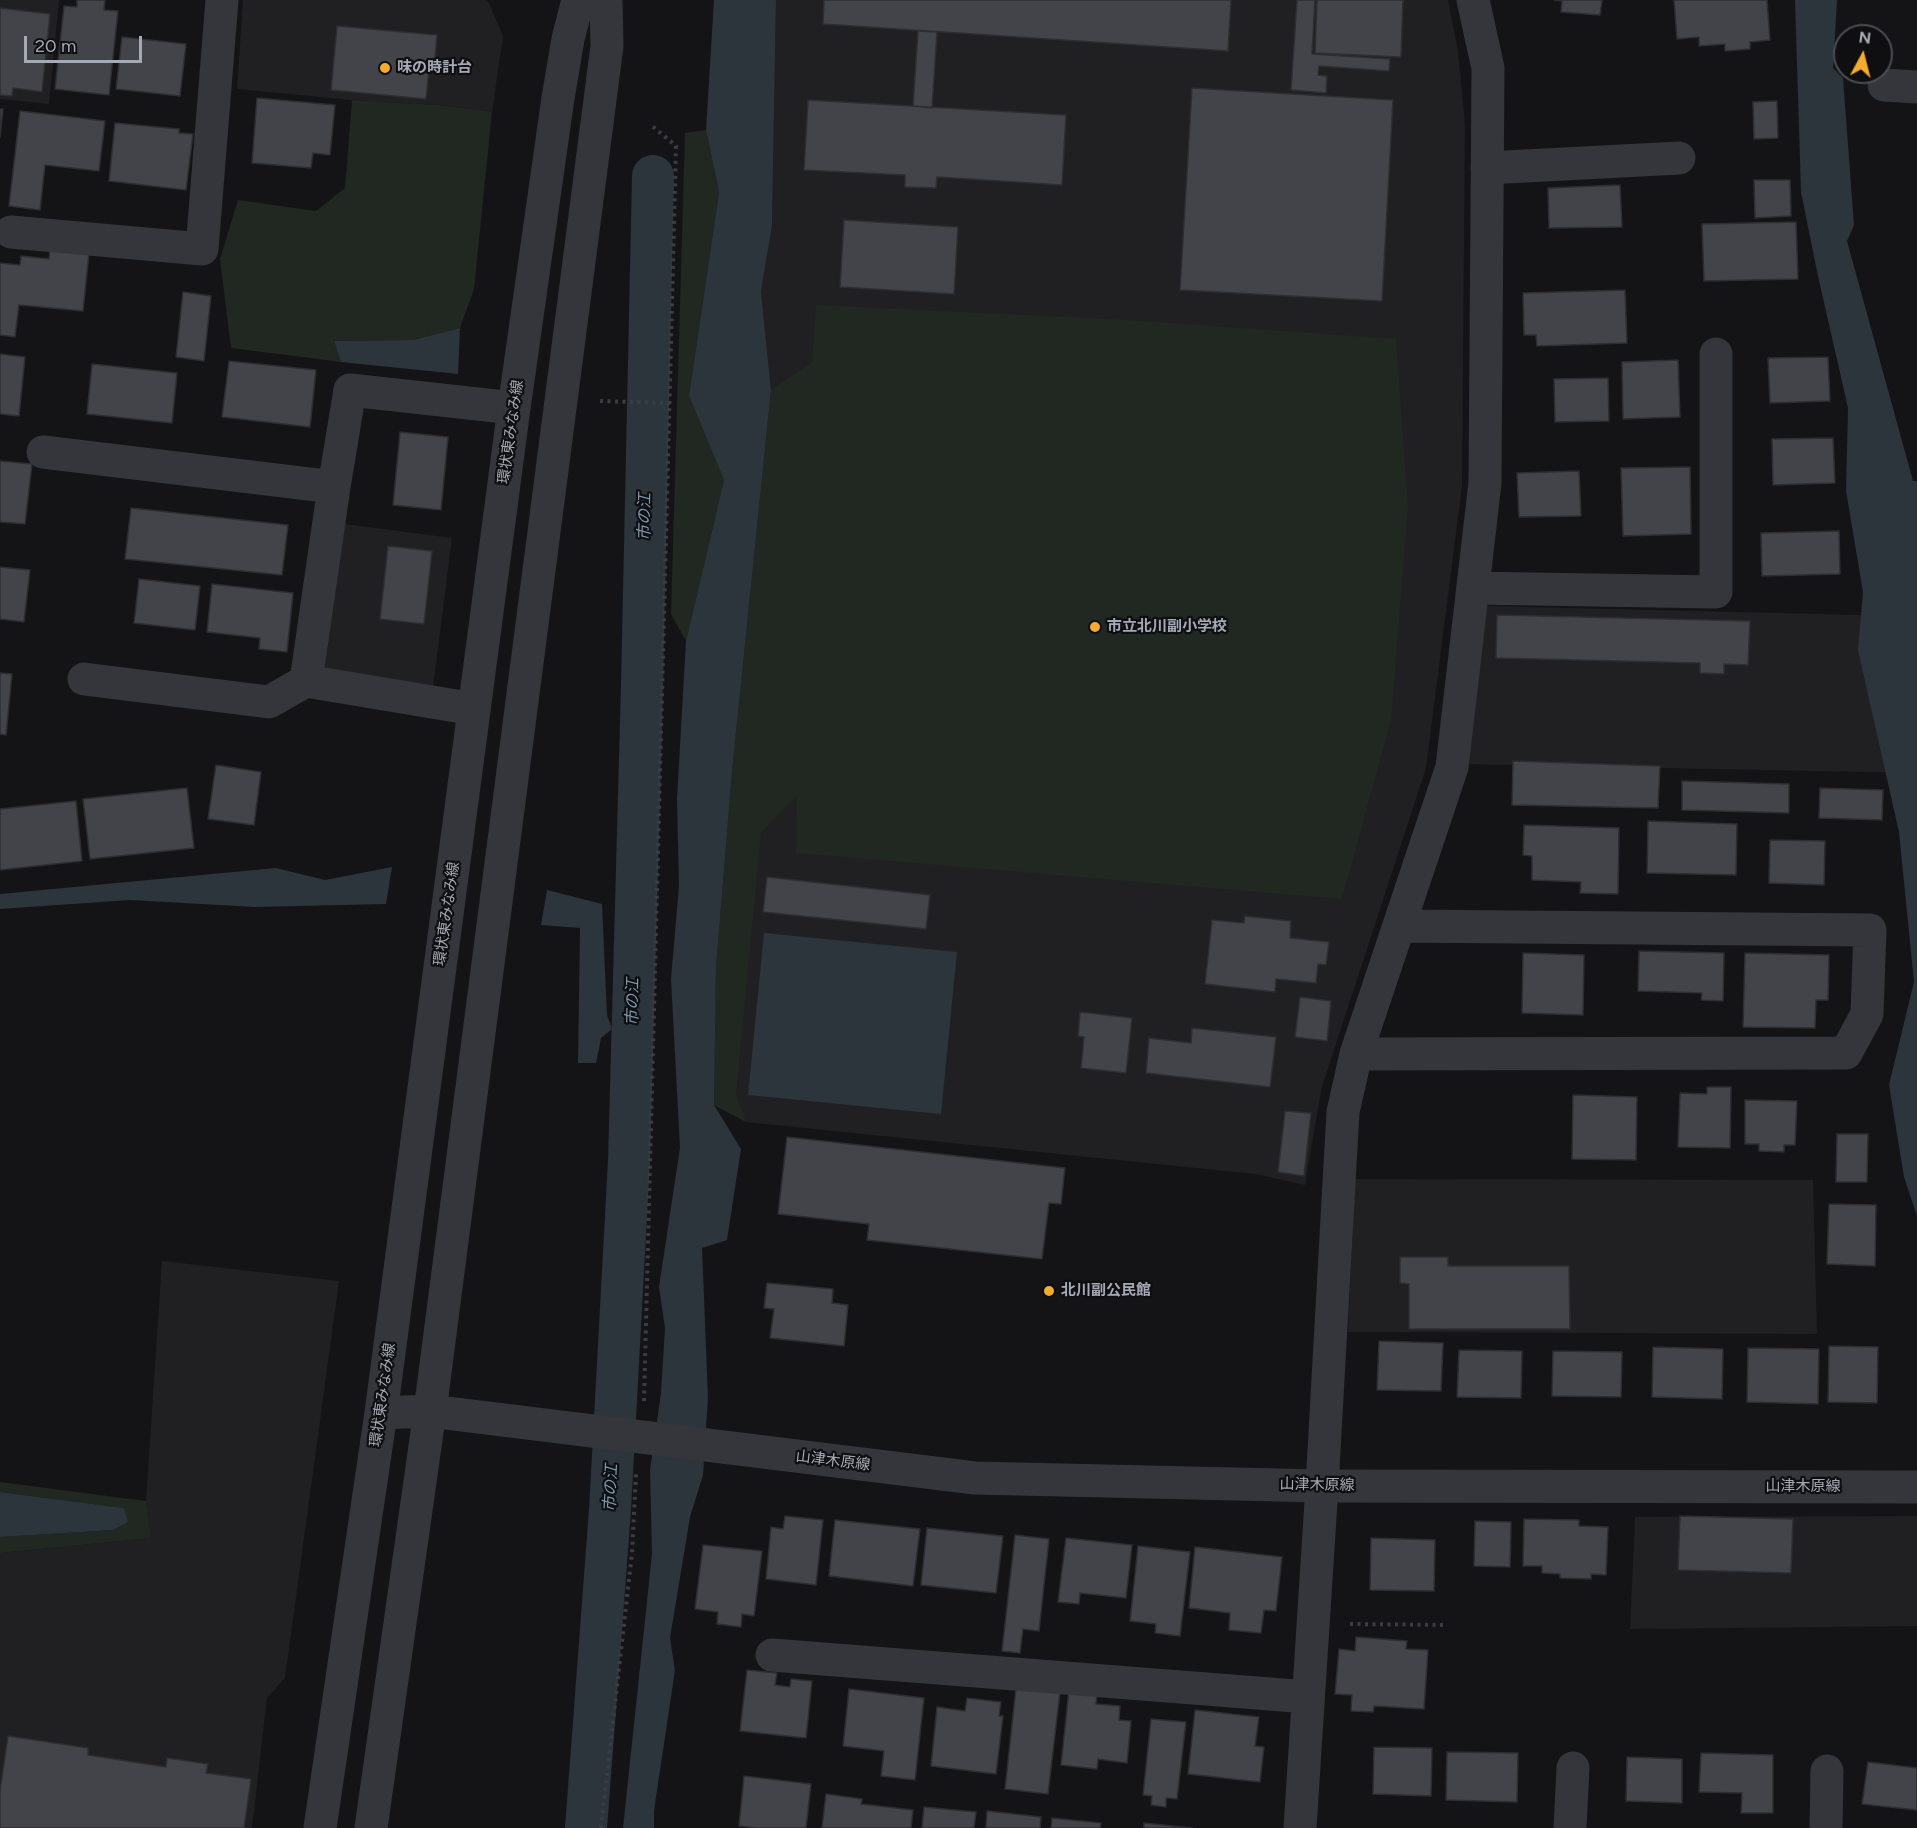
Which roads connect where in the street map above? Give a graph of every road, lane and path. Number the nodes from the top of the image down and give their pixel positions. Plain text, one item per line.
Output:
1 (222, 0) edge
2 (578, 0) edge
3 (606, 0) edge
4 (1473, 0) edge
5 (1884, 85) dead end
6 (1917, 87) edge
7 (651, 125) dead end
8 (1680, 158) dead end
9 (1487, 168) junction
10 (11, 232) dead end
11 (1716, 354) dead end
12 (600, 401) dead end
13 (670, 403) junction
14 (514, 408) junction
15 (43, 452) dead end
16 (334, 487) junction
17 (1473, 588) junction
18 (84, 679) dead end
19 (306, 681) junction
20 (474, 709) junction
21 (1399, 927) junction
22 (1356, 1054) junction
23 (430, 1411) junction
24 (381, 1413) junction
25 (630, 1435) junction
26 (1322, 1486) junction
27 (1917, 1487) edge
28 (1313, 1624) junction
29 (1446, 1625) dead end
30 (772, 1655) dead end
31 (1308, 1697) junction
32 (1573, 1768) dead end
33 (1827, 1771) dead end
34 (320, 1828) edge
35 (371, 1828) edge
36 (601, 1828) edge
37 (1300, 1828) edge
38 (1570, 1828) edge
39 (1826, 1828) edge

1 - 10 street
2 - 14 street, 環状東みなみ線
3 - 23 street
4 - 9 street
5 - 6 street
7 - 13 path
8 - 9 street
9 - 17 street
11 - 17 street
12 - 13 path
13 - 25 path
14 - 16 street
14 - 20 street, 環状東みなみ線
15 - 16 street
16 - 19 street
17 - 21 street
18 - 19 street
19 - 20 street
20 - 24 street, 環状東みなみ線
21 - 22 street
21 - 22 street
22 - 26 street
23 - 24 street
23 - 25 street
23 - 35 street
24 - 34 street, 環状東みなみ線
25 - 26 street, 山津木原線
25 - 36 path
26 - 27 street, 山津木原線
26 - 28 street
28 - 29 path
28 - 31 street
30 - 31 street
31 - 37 street
32 - 38 street
33 - 39 street

